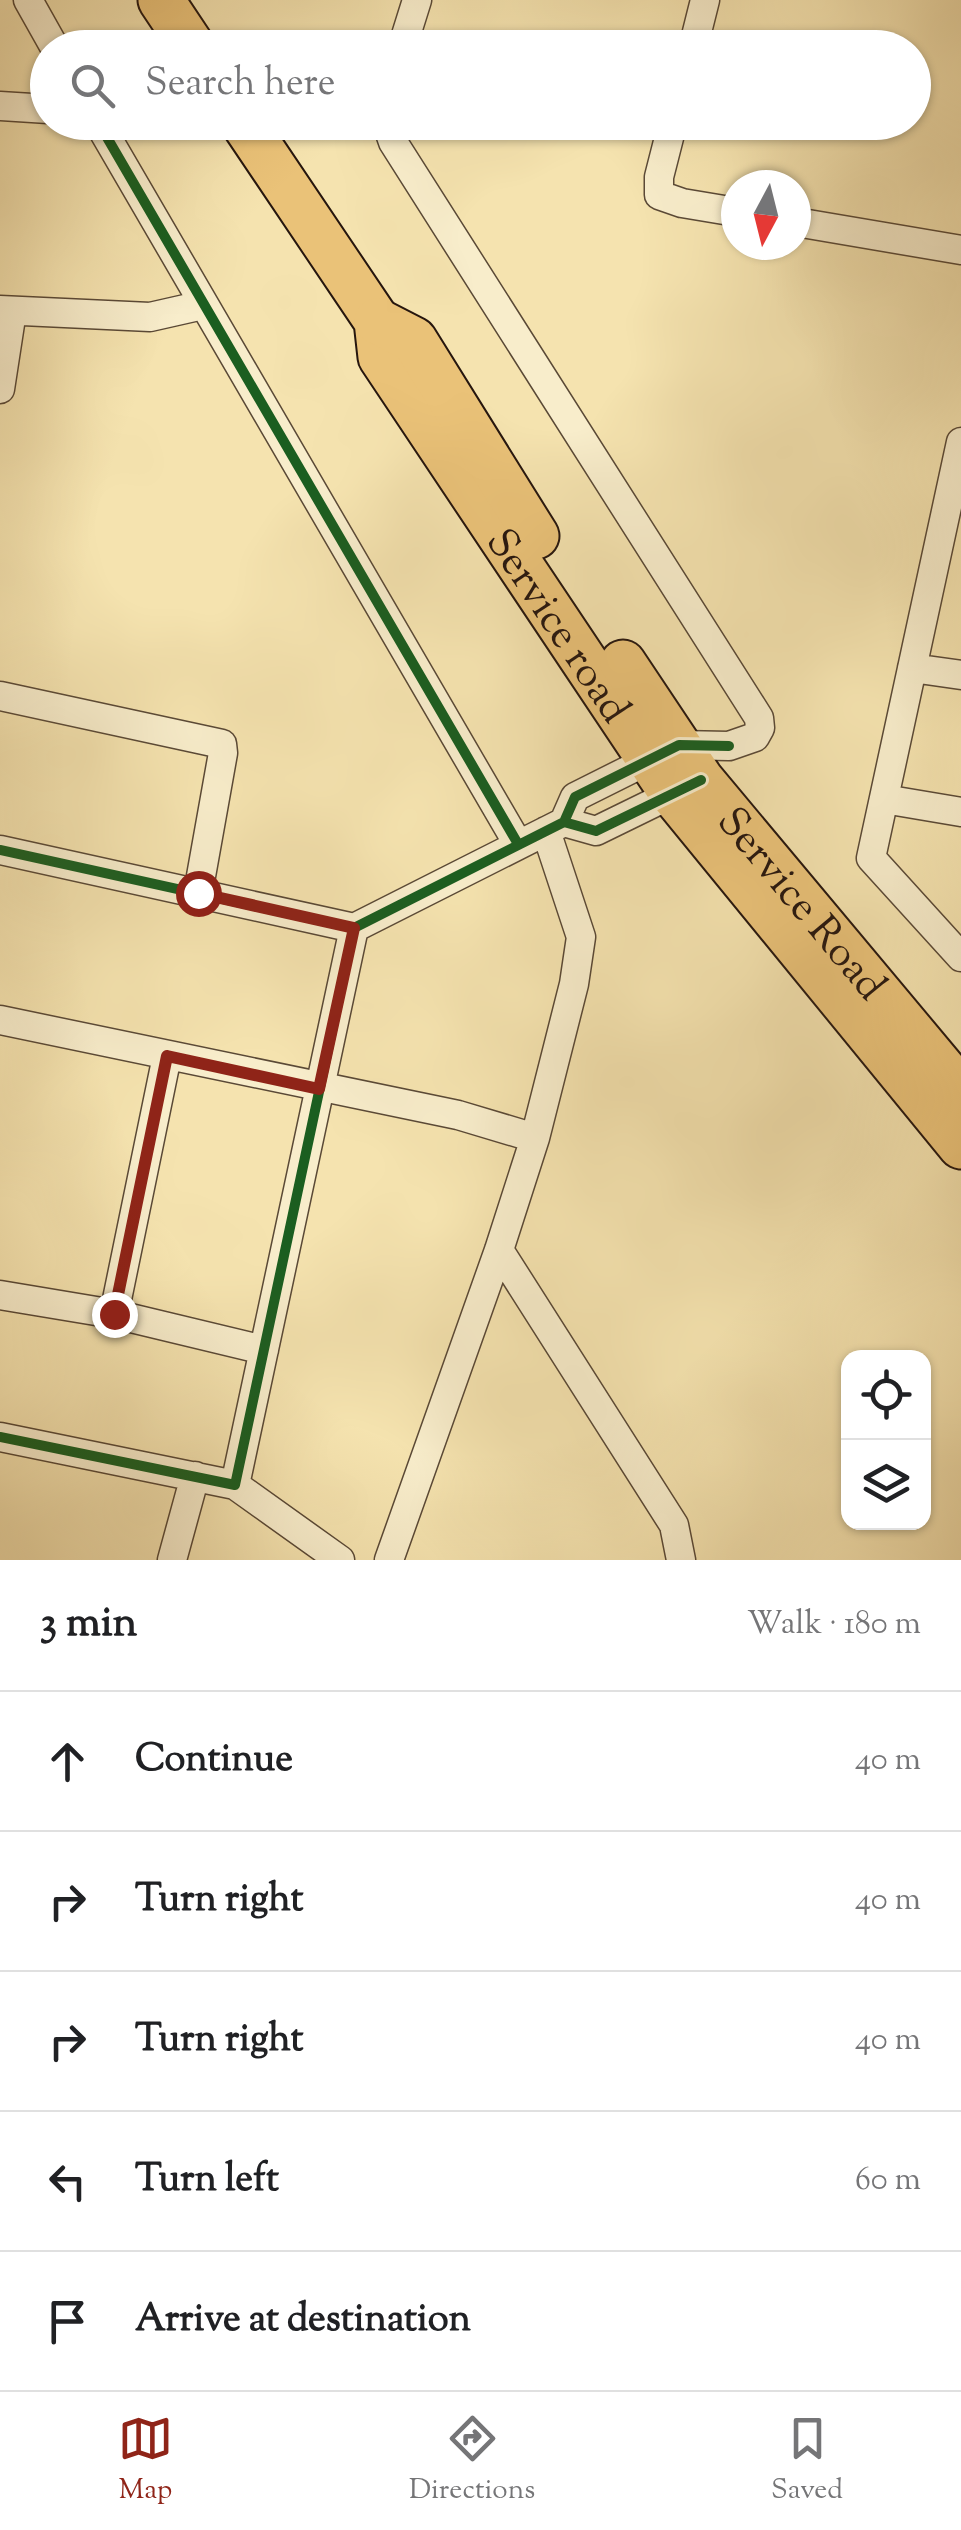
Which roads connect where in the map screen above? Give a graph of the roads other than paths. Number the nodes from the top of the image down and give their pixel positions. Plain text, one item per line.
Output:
1 (28, 0) edge
2 (160, 0) edge
3 (417, 0) edge
4 (705, 0) edge
5 (45, 30) edge
6 (180, 30) edge
7 (408, 30) edge
8 (698, 30) edge
9 (0, 106) edge
10 (30, 108) edge
11 (108, 140) edge
12 (255, 140) edge
13 (392, 140) edge
14 (668, 140) edge
15 (721, 210) edge
16 (811, 225) edge
17 (961, 250) edge
18 (203, 304) junction
19 (6, 310) edge
20 (0, 389) edge
21 (961, 442) edge
22 (912, 668) junction
23 (961, 676) edge
24 (0, 696) edge
25 (686, 765) junction
26 (884, 798) junction
27 (961, 812) edge
28 (555, 827) junction
29 (518, 844) junction
30 (0, 850) edge
31 (198, 893) junction
32 (354, 928) junction
33 (961, 957) edge
34 (0, 1020) edge
35 (167, 1056) junction
36 (319, 1089) junction
37 (961, 1091) edge
38 (535, 1138) junction
39 (961, 1146) edge
40 (500, 1250) junction
41 (0, 1295) edge
42 (114, 1314) junction
43 (264, 1350) junction
44 (0, 1437) edge
45 (195, 1476) junction
46 (234, 1485) junction
47 (172, 1560) edge
48 (340, 1560) edge
49 (389, 1560) edge
50 (681, 1560) edge

1 - 5 street
2 - 6 highway
3 - 7 street
4 - 8 street
9 - 10 street
11 - 18 street
12 - 25 highway, Service road
13 - 25 street
14 - 15 street
16 - 17 street
18 - 19 street
18 - 29 street
19 - 20 street
21 - 22 street
22 - 23 street
22 - 26 street
24 - 31 street
25 - 28 street
25 - 28 street
25 - 37 highway, Service Road
25 - 39 highway, Service road
26 - 27 street
26 - 33 street
28 - 29 street
28 - 38 street
29 - 32 street
30 - 31 street
31 - 32 street
32 - 36 street
34 - 35 street
35 - 36 street
35 - 42 street
36 - 38 street
36 - 43 street
38 - 40 street
40 - 49 street
40 - 50 street
41 - 42 street
42 - 43 street
43 - 46 street
44 - 45 street
45 - 46 street
45 - 47 street
46 - 48 street

